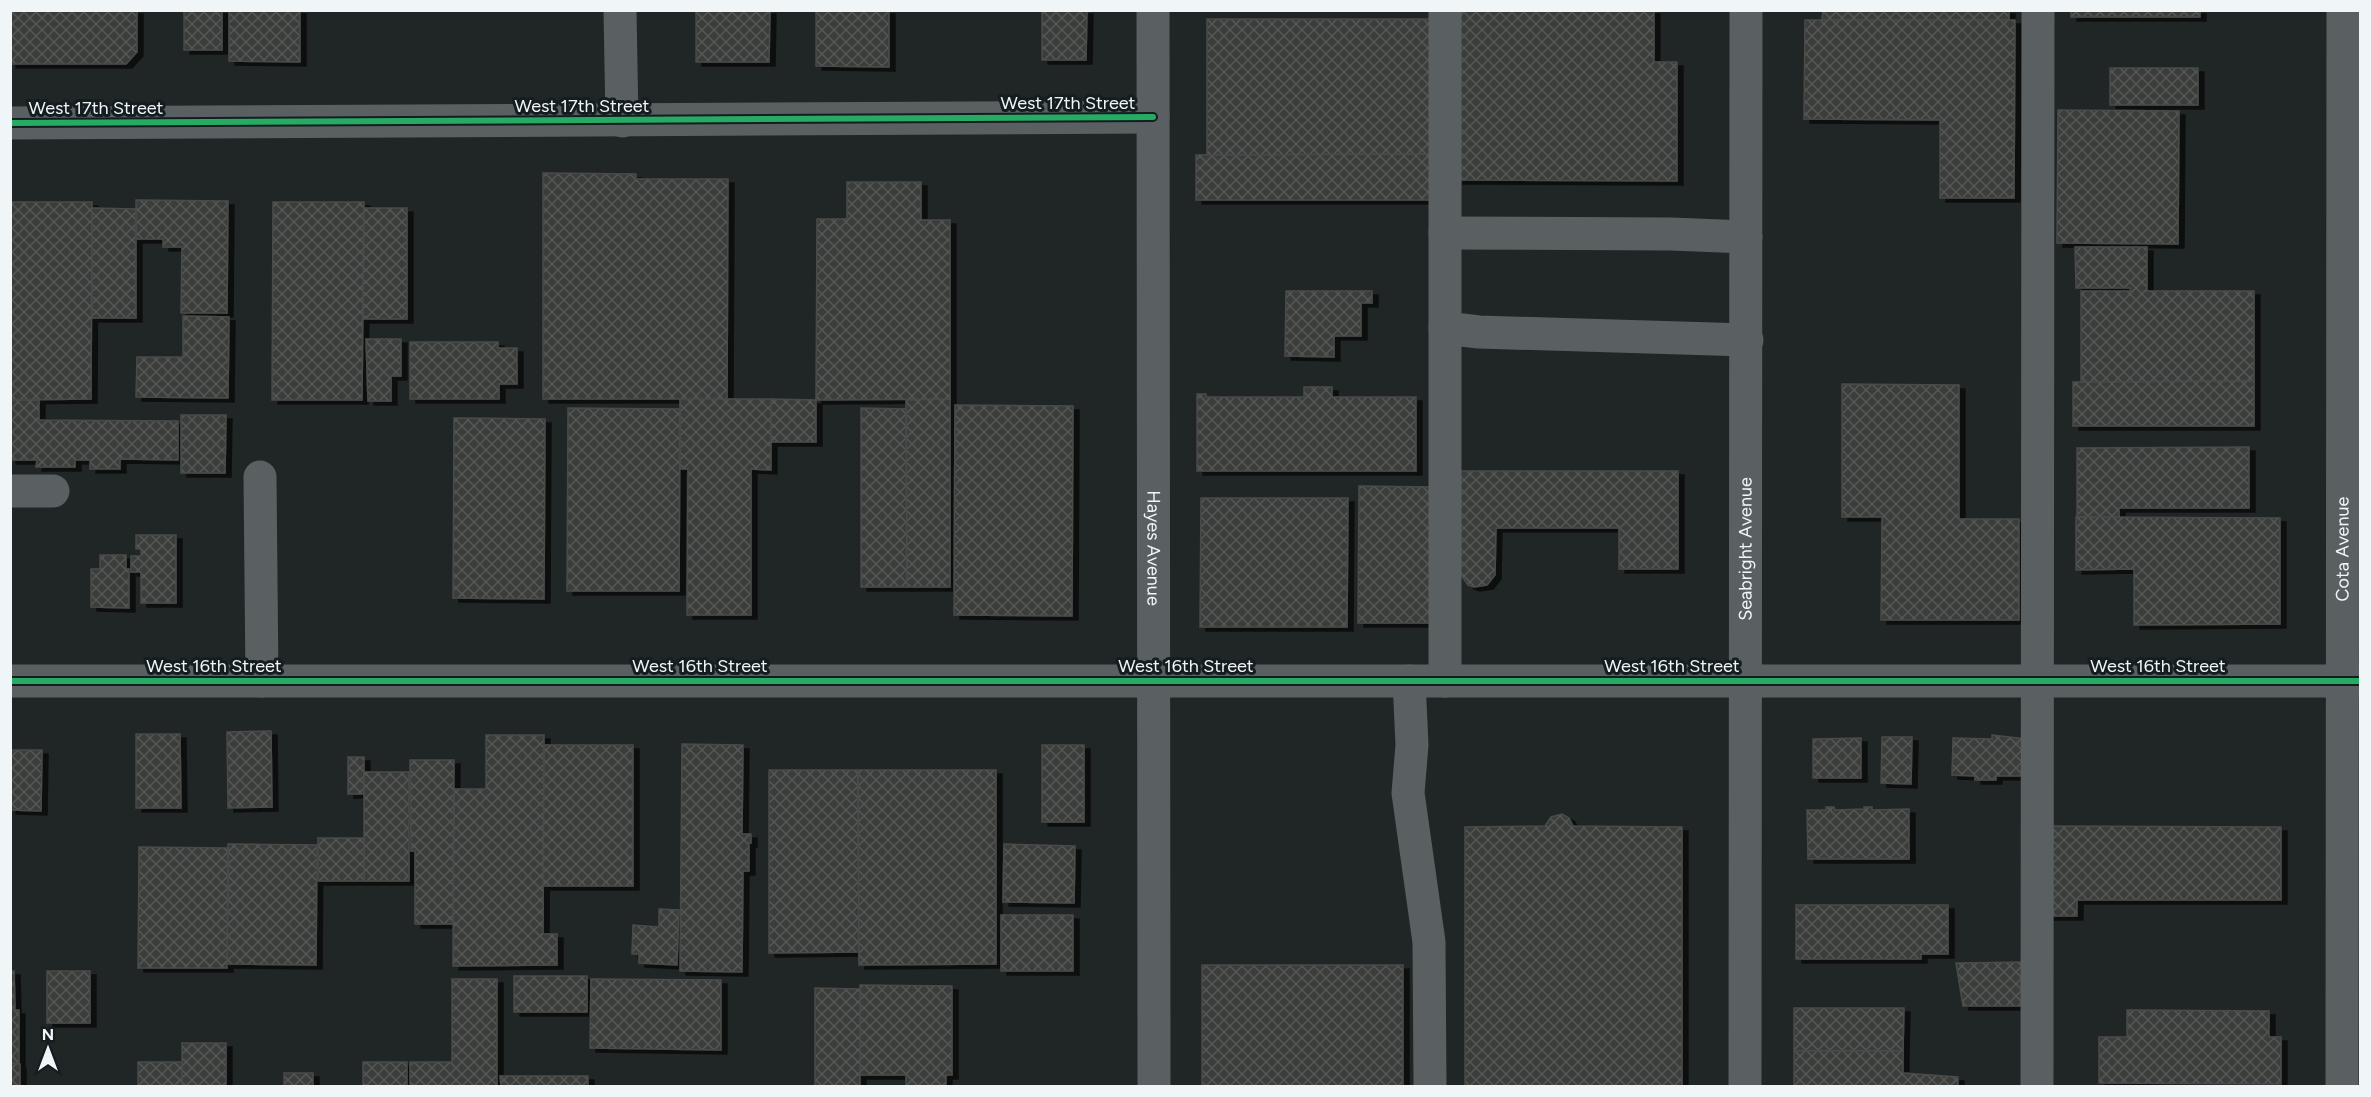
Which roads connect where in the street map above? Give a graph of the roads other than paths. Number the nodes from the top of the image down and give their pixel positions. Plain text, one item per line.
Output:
1 (620, 10) edge
2 (1154, 10) edge
3 (1444, 10) edge
4 (1746, 10) edge
5 (2038, 10) edge
6 (2343, 10) edge
7 (1154, 117) junction
8 (622, 121) junction
9 (10, 123) edge
10 (1444, 233) junction
11 (1746, 237) junction
12 (1444, 328) junction
13 (1747, 340) junction
14 (260, 477) dead end
15 (10, 491) edge
16 (53, 491) dead end
17 (10, 681) edge
18 (262, 681) junction
19 (1154, 681) junction
20 (1409, 681) junction
21 (1444, 681) junction
22 (1745, 681) junction
23 (2036, 681) junction
24 (2351, 681) edge
25 (2351, 966) edge
26 (1154, 1086) edge
27 (1430, 1086) edge
28 (1745, 1086) edge
29 (2037, 1086) edge
30 (2342, 1086) edge

1 - 8 street
2 - 7 street, Hayes Avenue
3 - 10 street
4 - 11 street, Seabright Avenue
5 - 23 street
6 - 24 street, Cota Avenue
7 - 8 street, West 17th Street
7 - 19 street, Hayes Avenue
8 - 9 street, West 17th Street
10 - 11 street
10 - 12 street
11 - 13 street, Seabright Avenue
12 - 13 street
12 - 21 street
13 - 22 street, Seabright Avenue
14 - 18 street
15 - 16 street
17 - 18 street, West 16th Street
18 - 19 street, West 16th Street
19 - 20 street, West 16th Street
19 - 26 street, Hayes Avenue
20 - 21 street, West 16th Street
20 - 27 street
21 - 22 street, West 16th Street
22 - 23 street, West 16th Street
22 - 28 street, Seabright Avenue
23 - 24 street, West 16th Street
23 - 29 street
24 - 25 street, Cota Avenue
25 - 30 street, Cota Avenue

